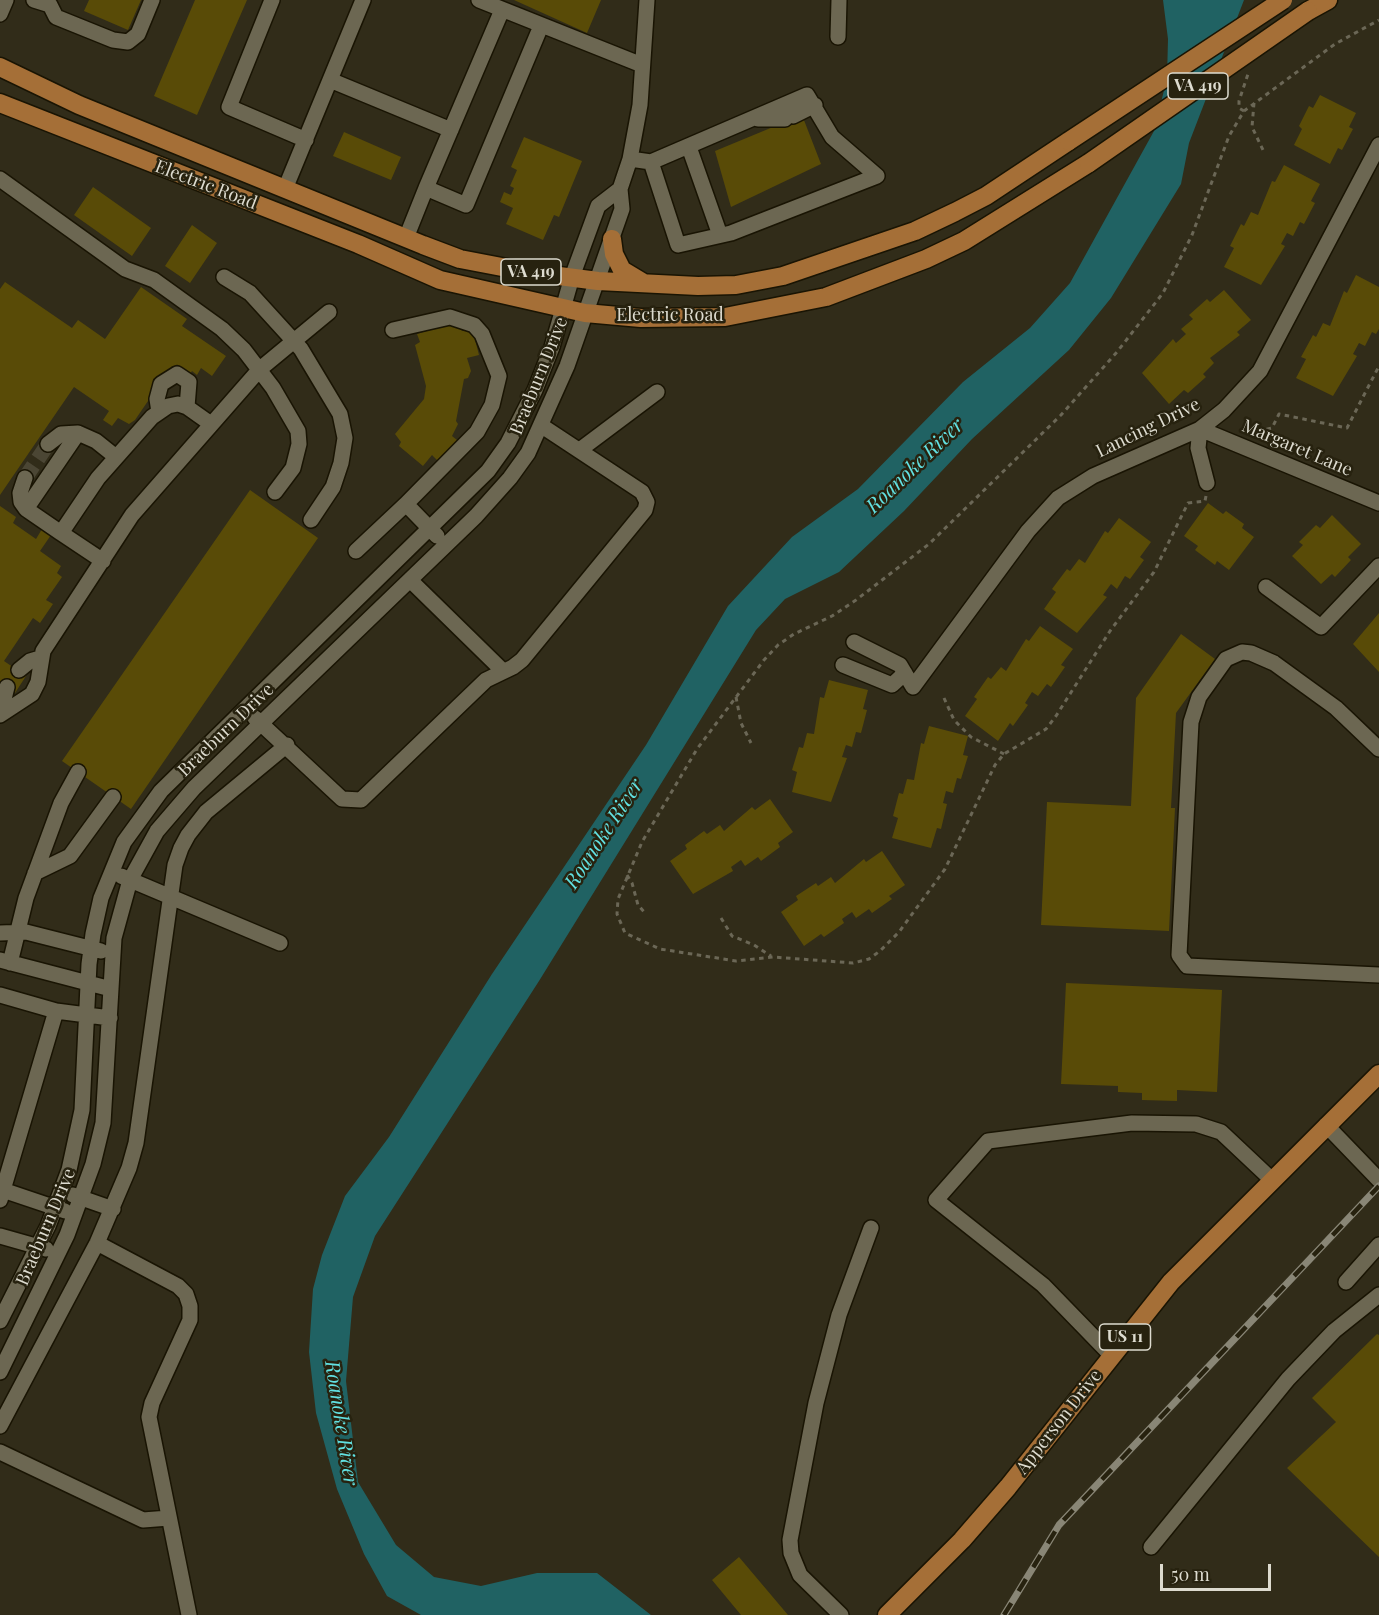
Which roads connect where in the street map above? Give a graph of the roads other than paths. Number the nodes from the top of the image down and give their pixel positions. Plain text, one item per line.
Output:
1 (6, 0) edge
2 (34, 0) edge
3 (152, 0) edge
4 (272, 0) edge
5 (363, 0) edge
6 (479, 0) edge
7 (647, 0) edge
8 (839, 0) edge
9 (1283, 0) edge
10 (1328, 0) edge
11 (52, 3) edge
12 (502, 10) junction
13 (0, 15) edge
14 (541, 26) junction
15 (837, 37) dead end
16 (642, 65) junction
17 (0, 67) edge
18 (330, 80) junction
19 (0, 103) edge
20 (814, 105) junction
21 (754, 119) junction
22 (451, 130) junction
23 (306, 140) junction
24 (1379, 145) edge
25 (689, 147) junction
26 (630, 159) junction
27 (651, 162) junction
28 (0, 179) edge
29 (426, 188) junction
30 (285, 189) junction
31 (620, 189) junction
32 (720, 235) junction
33 (406, 238) junction
34 (612, 239) junction
35 (224, 277) dead end
36 (572, 277) junction
37 (598, 281) junction
38 (644, 283) junction
39 (562, 309) junction
40 (329, 312) dead end
41 (585, 313) junction
42 (393, 330) dead end
43 (294, 341) junction
44 (260, 369) junction
45 (657, 392) dead end
46 (187, 407) junction
47 (159, 412) junction
48 (211, 424) junction
49 (542, 426) junction
50 (1200, 429) junction
51 (78, 433) junction
52 (48, 444) tunnel mouth
53 (581, 449) junction
54 (116, 457) junction
55 (488, 471) junction
56 (26, 478) tunnel mouth
57 (505, 483) junction
58 (1207, 483) dead end
59 (275, 492) dead end
60 (1379, 503) edge
61 (406, 504) junction
62 (26, 509) junction
63 (311, 520) dead end
64 (431, 529) junction
65 (61, 533) junction
66 (446, 545) junction
67 (356, 550) dead end
68 (103, 561) junction
69 (1379, 566) edge
70 (410, 580) junction
71 (1266, 588) dead end
72 (363, 595) junction
73 (376, 611) junction
74 (854, 642) dead end
75 (40, 657) junction
76 (843, 665) dead end
77 (19, 670) dead end
78 (503, 672) junction
79 (905, 673) junction
80 (7, 687) dead end
81 (245, 709) junction
82 (0, 715) edge
83 (261, 723) junction
84 (287, 745) junction
85 (1378, 745) edge
86 (78, 772) dead end
87 (113, 797) dead end
88 (111, 871) junction
89 (35, 873) junction
90 (130, 880) junction
91 (171, 898) junction
92 (0, 933) edge
93 (18, 933) junction
94 (280, 943) dead end
95 (92, 949) junction
96 (113, 954) junction
97 (5, 962) edge
98 (1379, 975) edge
99 (88, 983) junction
100 (111, 989) junction
101 (0, 995) edge
102 (56, 1011) junction
103 (86, 1014) junction
104 (110, 1017) junction
105 (1379, 1074) edge
106 (1326, 1125) junction
107 (1272, 1180) junction
108 (1379, 1180) edge
109 (62, 1192) junction
110 (1, 1193) edge
111 (82, 1198) junction
112 (56, 1208) junction
113 (113, 1209) junction
114 (76, 1214) junction
115 (871, 1228) dead end
116 (0, 1236) edge
117 (97, 1243) junction
118 (1379, 1245) edge
119 (38, 1246) junction
120 (59, 1253) junction
121 (1346, 1282) dead end
122 (1379, 1294) edge
123 (0, 1321) edge
124 (1111, 1355) junction
125 (1, 1367) edge
126 (0, 1426) edge
127 (0, 1452) edge
128 (169, 1518) junction
129 (1151, 1547) dead end
130 (189, 1615) edge
131 (841, 1615) edge
132 (887, 1615) edge

1 - 13 street
2 - 11 street
3 - 11 street
4 - 23 street
5 - 18 street
6 - 12 street
7 - 16 street, Braeburn Drive
8 - 15 street
9 - 38 main road, Electric Road / VA 419, bridge
10 - 41 main road, Electric Road / VA 419, bridge
12 - 14 street
12 - 22 street
14 - 16 street
14 - 29 street
16 - 26 street, Braeburn Drive
17 - 30 main road, Electric Road / VA 419
18 - 22 street
18 - 23 street
19 - 39 main road, Electric Road / VA 419
20 - 21 street
20 - 21 street
20 - 32 street
21 - 25 street
22 - 29 street
23 - 30 street
24 - 50 street, Lancing Drive
25 - 27 street
25 - 32 street
26 - 27 street
26 - 31 street, Braeburn Drive
27 - 32 street
28 - 44 street
29 - 33 street
30 - 33 main road, Electric Road / VA 419
31 - 34 street, Braeburn Drive
31 - 36 street, Braeburn Drive
33 - 36 main road, Electric Road / VA 419
34 - 37 street, Braeburn Drive
34 - 38 main road
35 - 43 street
36 - 37 main road, Electric Road / VA 419
36 - 39 street, Braeburn Drive
37 - 38 main road, Electric Road / VA 419
37 - 41 street, Braeburn Drive
39 - 41 main road, Electric Road / VA 419
39 - 55 street, Braeburn Drive
40 - 43 street
41 - 49 street, Braeburn Drive
42 - 61 street
43 - 44 street
43 - 63 street
44 - 48 street
44 - 59 street
45 - 53 street
46 - 47 street
46 - 47 street
46 - 48 street
47 - 54 street
48 - 68 street
49 - 53 street
49 - 57 street, Braeburn Drive
50 - 58 street
50 - 60 street, Margaret Lane
50 - 79 street, Lancing Drive
51 - 52 street
51 - 54 street
51 - 62 street
53 - 78 street
54 - 65 street
55 - 57 street
55 - 64 street, Braeburn Drive
56 - 62 street
57 - 66 street, Braeburn Drive
61 - 64 street
61 - 67 street
62 - 65 street
64 - 66 street
64 - 72 street, Braeburn Drive
65 - 68 street
66 - 70 street, Braeburn Drive
68 - 75 street
69 - 71 street
70 - 73 street, Braeburn Drive
70 - 78 street
72 - 73 street
72 - 81 street, Braeburn Drive
73 - 83 street, Braeburn Drive
74 - 79 street
75 - 77 street
75 - 82 street
76 - 79 street
78 - 84 street
80 - 82 street
81 - 83 street
81 - 88 street, Braeburn Drive
83 - 84 street
83 - 90 street, Braeburn Drive
84 - 91 street
85 - 98 street
86 - 89 street
87 - 89 street
88 - 90 street
88 - 95 street, Braeburn Drive
89 - 93 street
90 - 91 street
90 - 96 street, Braeburn Drive
91 - 94 street
91 - 113 street
92 - 93 street
93 - 95 street
93 - 97 street
95 - 96 street
95 - 99 street, Braeburn Drive
96 - 100 street, Braeburn Drive
97 - 99 street
99 - 100 street
99 - 103 street, Braeburn Drive
100 - 104 street, Braeburn Drive
101 - 102 street
102 - 103 street
102 - 110 street
103 - 104 street
103 - 109 street, Braeburn Drive
104 - 111 street, Braeburn Drive
105 - 106 main road, Apperson Drive / US 11
106 - 107 main road, Apperson Drive / US 11
106 - 108 street
107 - 124 main road, Apperson Drive / US 11
107 - 124 street
109 - 111 street
109 - 112 street, Braeburn Drive
110 - 112 street
111 - 113 street
111 - 114 street, Braeburn Drive
112 - 114 street
112 - 119 street, Braeburn Drive
113 - 117 street
114 - 120 street, Braeburn Drive
115 - 131 street
116 - 119 street
117 - 126 street
117 - 128 street
118 - 121 street
119 - 120 street
119 - 123 street, Braeburn Drive
120 - 125 street, Braeburn Drive
122 - 129 street
124 - 132 main road, Apperson Drive / US 11
127 - 128 street
128 - 130 street

